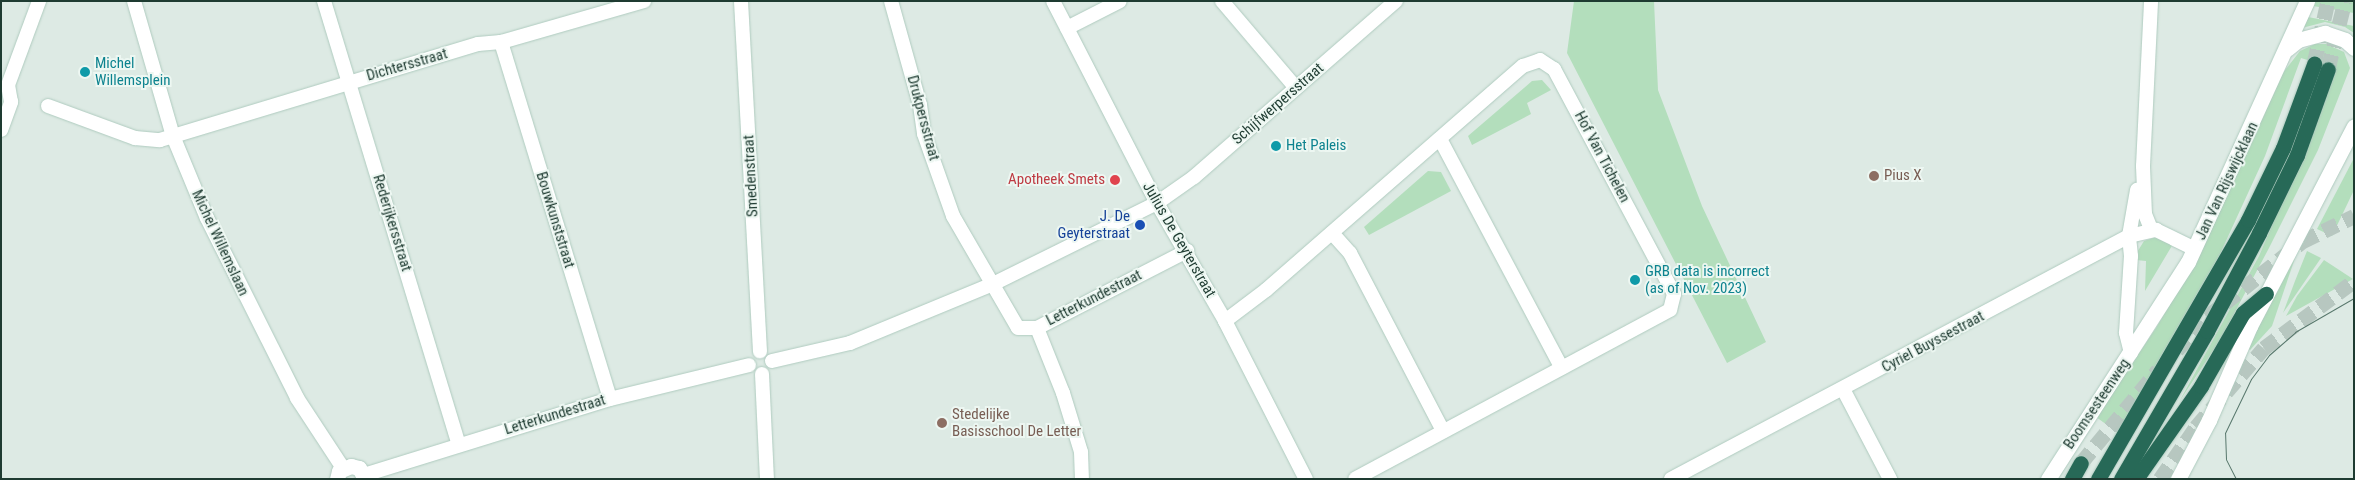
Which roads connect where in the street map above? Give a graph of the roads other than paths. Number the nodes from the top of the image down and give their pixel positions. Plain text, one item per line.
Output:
1 (39, 1) edge
2 (134, 1) edge
3 (324, 1) edge
4 (644, 1) edge
5 (741, 1) edge
6 (891, 1) edge
7 (1053, 1) edge
8 (1120, 1) edge
9 (1222, 1) edge
10 (1396, 1) edge
11 (2151, 1) edge
12 (2307, 1) edge
13 (1067, 28) junction
14 (501, 42) junction
15 (2354, 48) edge
16 (2287, 49) junction
17 (349, 82) junction
18 (5, 84) edge
19 (1296, 88) junction
20 (48, 106) dead end
21 (2354, 126) edge
22 (1, 130) edge
23 (173, 136) junction
24 (1440, 139) junction
25 (2143, 166) junction
26 (1157, 203) junction
27 (2151, 229) junction
28 (1332, 233) junction
29 (2129, 236) junction
30 (2195, 249) junction
31 (1186, 251) junction
32 (991, 285) junction
33 (2266, 294) junction
34 (1224, 321) junction
35 (1037, 328) junction
36 (760, 351) junction
37 (2131, 353) junction
38 (772, 361) junction
39 (749, 365) junction
40 (1562, 368) junction
41 (762, 374) junction
42 (1843, 390) junction
43 (610, 398) junction
44 (1443, 431) junction
45 (459, 445) junction
46 (2081, 463) tunnel mouth
47 (340, 473) edge
48 (365, 477) edge
49 (767, 479) edge
50 (1082, 479) edge
51 (1306, 479) edge
52 (1355, 479) edge
53 (1671, 479) edge
54 (1890, 479) edge
55 (2048, 479) edge
56 (2072, 479) edge
57 (2098, 479) edge
58 (2120, 479) edge
59 (2136, 479) edge
60 (2178, 479) edge

1 - 18 street
2 - 23 street, Michel Willemslaan
3 - 17 street, Rederijkersstraat
4 - 14 street, Dichtersstraat
5 - 36 street, Smedenstraat
6 - 32 street, Drukpersstraat
7 - 13 street, Julius De Geyterstraat
8 - 13 street
9 - 19 street
10 - 19 street, Schijfwerpersstraat
11 - 25 street
12 - 16 main road, Jan Van Rijswijcklaan
13 - 26 street, Julius De Geyterstraat
14 - 17 street, Dichtersstraat
14 - 43 street, Bouwkunststraat
15 - 16 main road
16 - 30 main road, Jan Van Rijswijcklaan
17 - 23 street, Dichtersstraat
17 - 45 street, Rederijkersstraat
18 - 22 street
19 - 26 street, Schijfwerpersstraat
20 - 23 street
21 - 33 main road
23 - 47 street, Michel Willemslaan
24 - 28 street, Hof Van Tichelen
24 - 40 street
24 - 40 street, Hof Van Tichelen
25 - 27 street
25 - 29 street, Boomsesteenweg
26 - 31 street, Julius De Geyterstraat
26 - 32 street
27 - 29 street, Cyriel Buyssestraat
27 - 30 street
28 - 34 street, Hof Van Tichelen
28 - 44 street
29 - 37 street, Boomsesteenweg
29 - 42 street, Cyriel Buyssestraat
30 - 37 main road, Jan Van Rijswijcklaan
31 - 34 street, Julius De Geyterstraat
31 - 35 street, Letterkundestraat
32 - 35 street, Letterkundestraat
32 - 38 street
33 - 59 highway
33 - 60 main road
34 - 51 street, Julius De Geyterstraat
35 - 50 street
36 - 38 street
36 - 39 street
37 - 55 main road, Boomsesteenweg
38 - 41 street
39 - 41 street
39 - 43 street, Letterkundestraat
40 - 44 street, Hof Van Tichelen
41 - 49 street
42 - 53 street, Cyriel Buyssestraat
42 - 54 street
43 - 45 street, Letterkundestraat
44 - 52 street, Hof Van Tichelen
45 - 48 street, Letterkundestraat
46 - 56 highway
47 - 48 main road, Letterkundestraat
57 - 58 highway

